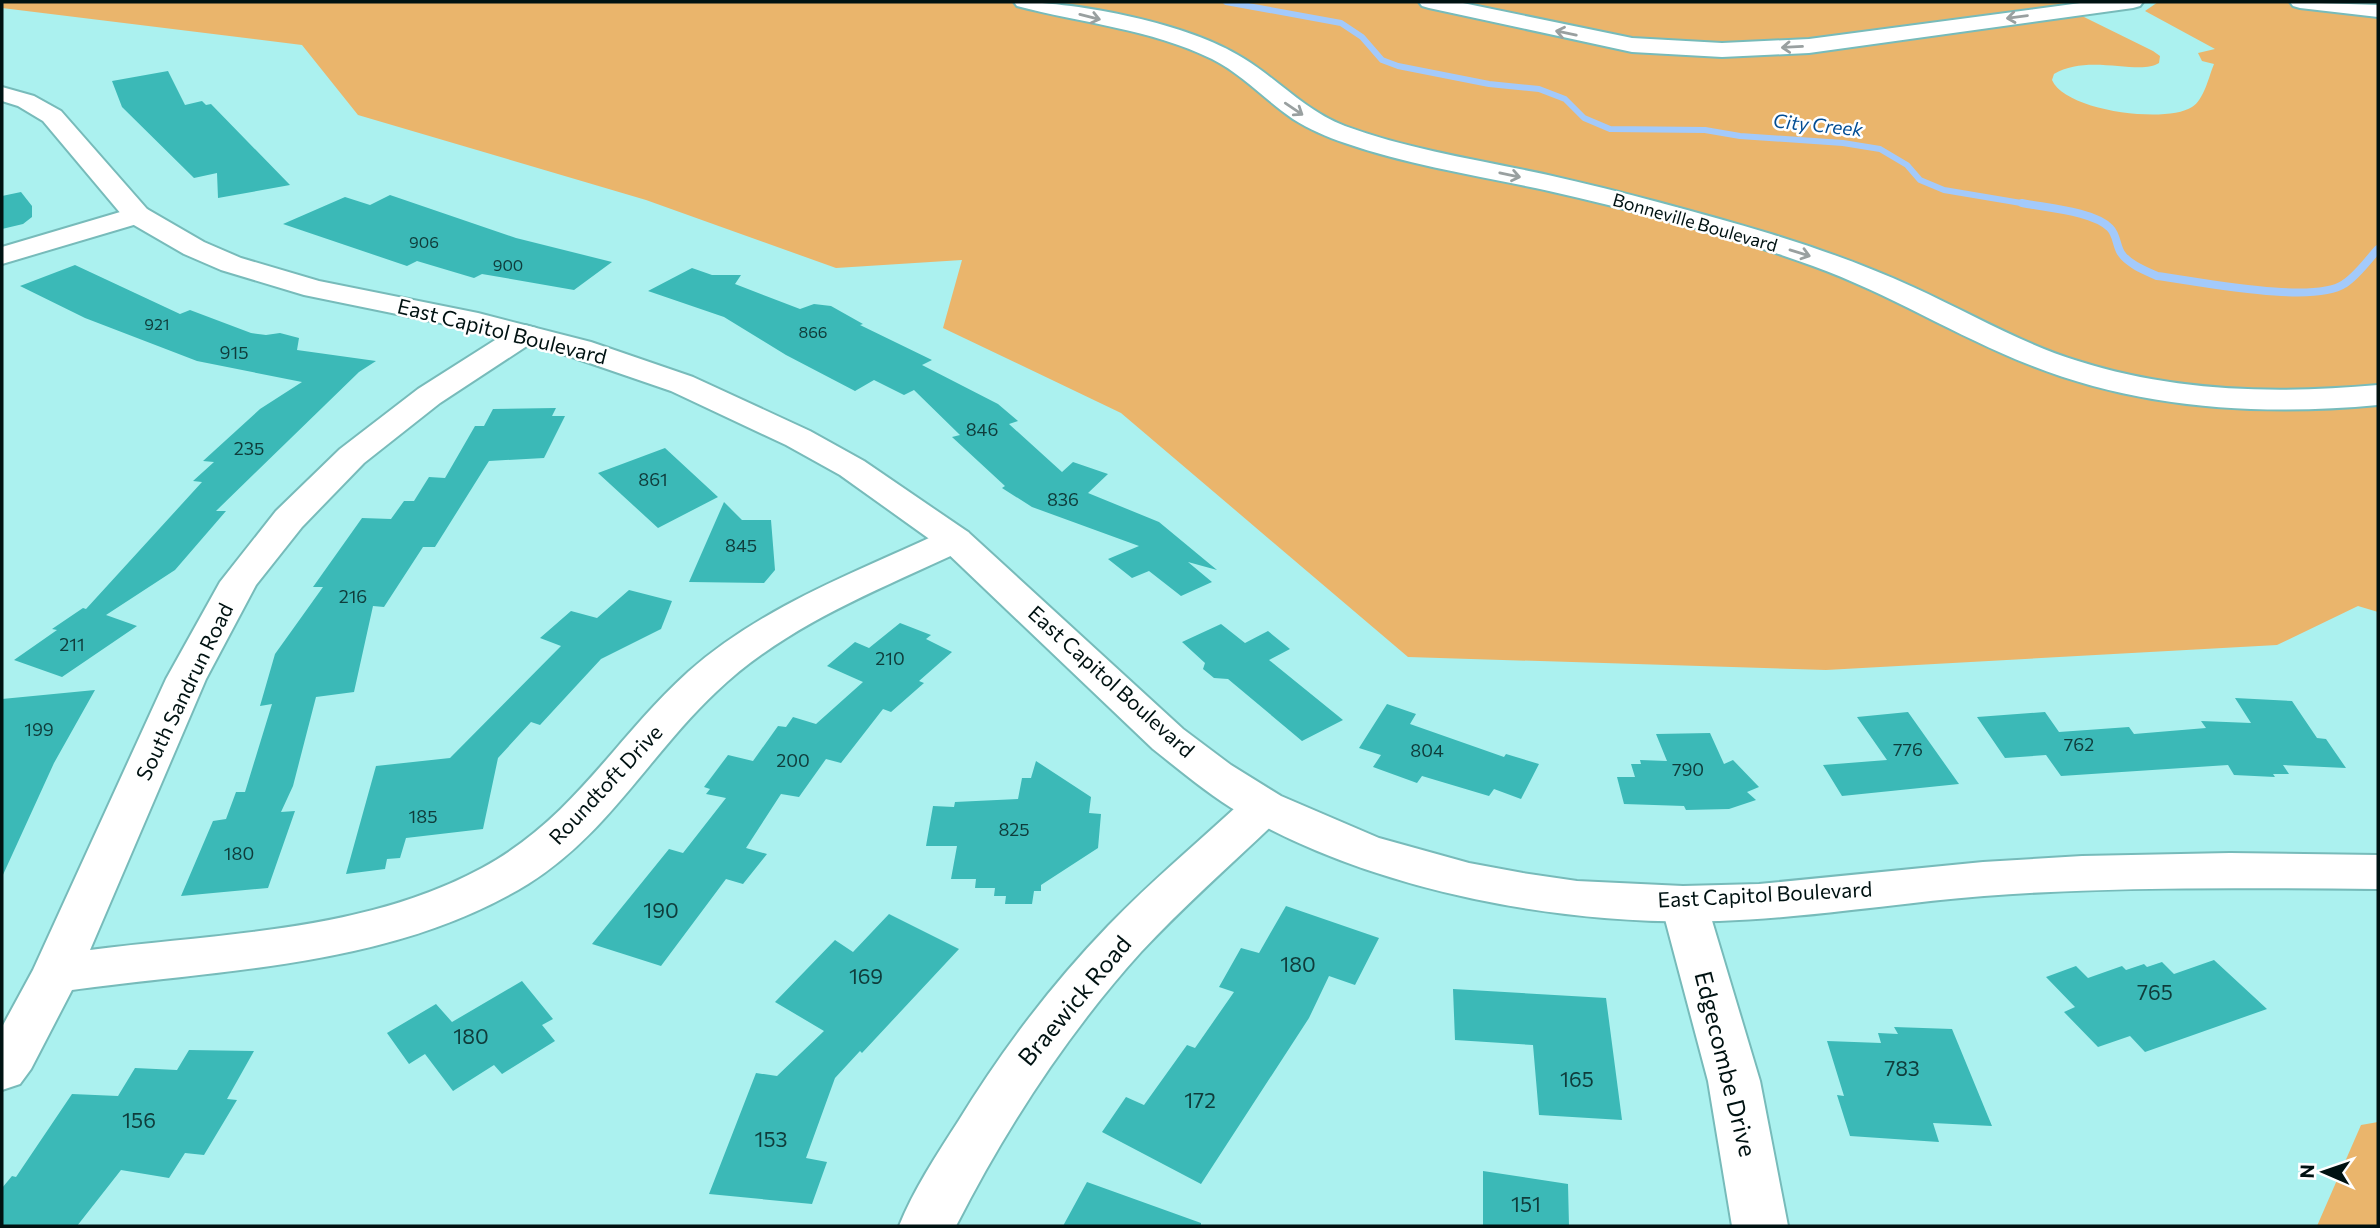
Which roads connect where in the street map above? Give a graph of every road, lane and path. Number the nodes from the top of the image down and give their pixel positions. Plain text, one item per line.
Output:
1 (1024, 2) edge
2 (1429, 2) edge
3 (2133, 2) edge
4 (2300, 2) edge
5 (2378, 12) edge
6 (2, 94) edge
7 (137, 215) junction
8 (2, 256) edge
9 (525, 334) junction
10 (2378, 396) edge
11 (955, 540) junction
12 (1264, 807) junction
13 (2378, 872) edge
14 (1684, 904) junction
15 (56, 973) junction
16 (2, 1069) edge
17 (927, 1226) edge
18 (1760, 1226) edge

1 -> 10 street, Bonneville Boulevard
3 -> 2 street
4 - 5 street
6 - 7 street, East Capitol Boulevard
7 - 8 street
7 - 9 street, East Capitol Boulevard
9 - 11 street, East Capitol Boulevard
9 - 15 street, South Sandrun Road
11 - 12 street, East Capitol Boulevard
11 - 15 street, Roundtoft Drive
12 - 14 street, East Capitol Boulevard
12 - 17 street, Braewick Road
13 - 14 street, East Capitol Boulevard
14 - 18 street, Edgecombe Drive
15 - 16 street, South Sandrun Road

